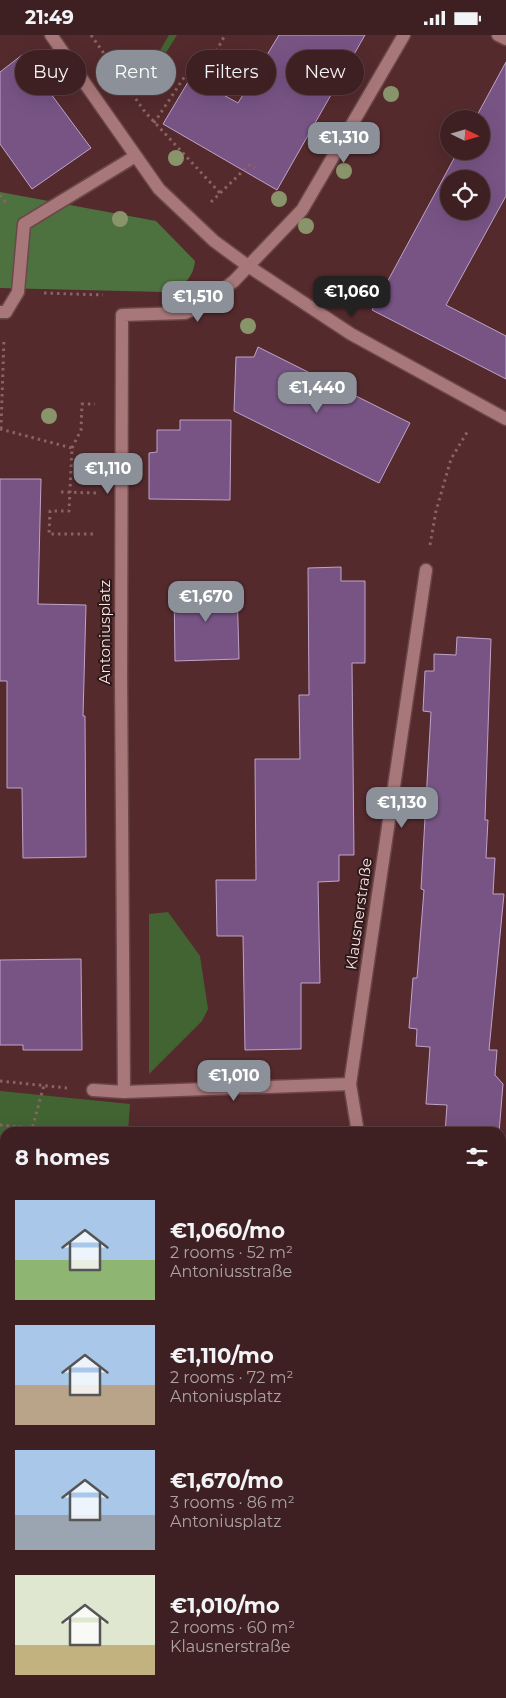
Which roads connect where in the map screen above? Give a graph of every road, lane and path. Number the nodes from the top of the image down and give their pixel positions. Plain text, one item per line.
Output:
1 (51, 35) edge
2 (90, 35) edge
3 (225, 35) edge
4 (404, 35) edge
5 (498, 35) edge
6 (506, 39) edge
7 (217, 50) edge
8 (186, 75) edge
9 (154, 123) junction
10 (134, 157) junction
11 (254, 167) dead end
12 (220, 193) junction
13 (209, 204) dead end
14 (248, 267) junction
15 (3, 312) edge
16 (4, 344) dead end
17 (483, 406) junction
18 (506, 419) edge
19 (81, 423) dead end
20 (0, 429) edge
21 (72, 448) junction
22 (61, 492) dead end
23 (70, 493) junction
24 (94, 493) dead end
25 (121, 535) junction
26 (426, 570) joint
27 (0, 1081) edge
28 (350, 1084) junction
29 (44, 1085) junction
30 (93, 1090) joint
31 (124, 1092) junction
32 (0, 1125) edge
33 (32, 1127) joint
34 (357, 1127) edge

1 - 10 street
2 - 9 path
3 - 7 path
4 - 14 street
5 - 6 street
8 - 9 path
9 - 12 path
10 - 14 street
10 - 15 street
11 - 12 path
12 - 13 path
14 - 17 street
14 - 25 street, Antoniusplatz
16 - 20 path
17 - 18 street
17 - 26 path
19 - 21 path
20 - 21 path
21 - 23 path
22 - 23 path
23 - 24 path
23 - 25 path
25 - 31 street, Antoniusplatz
26 - 28 street, Klausnerstraße
27 - 29 path
28 - 31 street
28 - 34 street, Klausnerstraße
29 - 30 path
29 - 33 path
30 - 31 street
32 - 33 path

